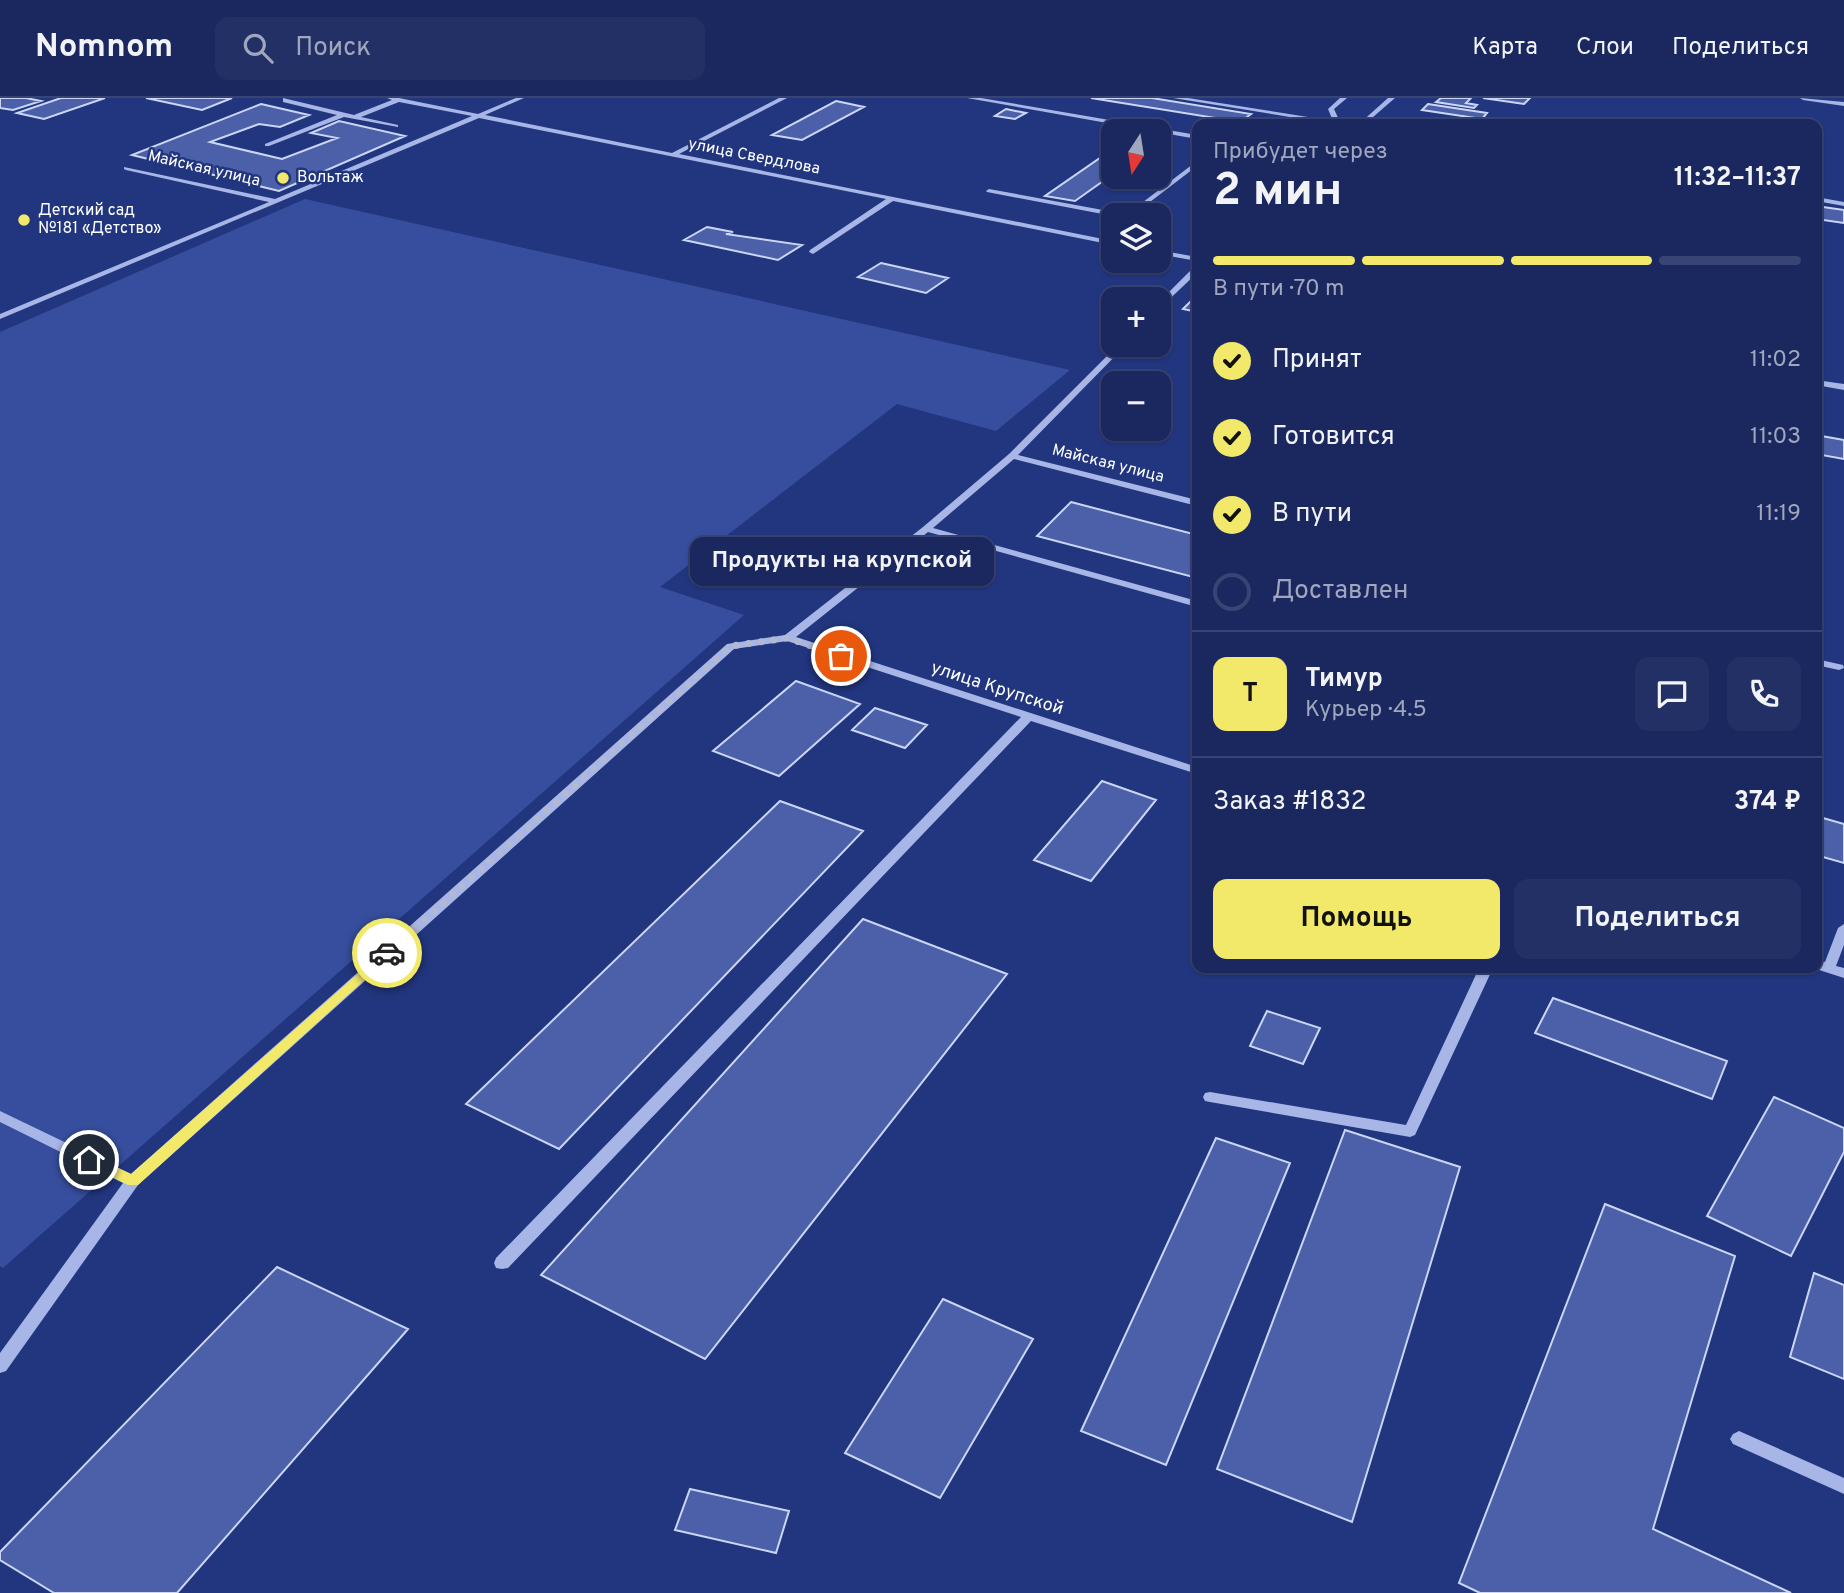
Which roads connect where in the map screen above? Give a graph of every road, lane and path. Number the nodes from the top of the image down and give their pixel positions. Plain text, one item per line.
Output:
1 (286, 98) edge
2 (521, 98) edge
3 (784, 98) edge
4 (970, 98) edge
5 (1176, 98) edge
6 (1344, 98) edge
7 (1392, 98) edge
8 (1802, 98) edge
9 (394, 99) edge
10 (1844, 104) edge
11 (343, 114) junction
12 (478, 116) junction
13 (354, 117) junction
14 (1308, 119) edge
15 (1336, 119) edge
16 (1368, 119) edge
17 (396, 126) dead end
18 (1192, 135) edge
19 (267, 145) dead end
20 (672, 155) junction
21 (1192, 167) edge
22 (126, 168) dead end
23 (989, 191) dead end
24 (891, 199) junction
25 (1822, 200) edge
26 (276, 201) junction
27 (1145, 203) edge
28 (1844, 204) edge
29 (1101, 212) edge
30 (1101, 241) edge
31 (813, 252) dead end
32 (1171, 254) edge
33 (1192, 258) edge
34 (1192, 274) edge
35 (1171, 295) edge
36 (0, 317) edge
37 (1110, 357) edge
38 (1822, 383) edge
39 (1844, 387) edge
40 (1012, 456) junction
41 (1192, 502) edge
42 (926, 529) junction
43 (1192, 603) edge
44 (788, 638) junction
45 (1822, 663) edge
46 (1839, 667) dead end
47 (1027, 718) junction
48 (1192, 769) edge
49 (1844, 928) edge
50 (1823, 966) edge
51 (1484, 973) edge
52 (1844, 973) edge
53 (1210, 1097) dead end
54 (0, 1116) edge
55 (133, 1181) junction
56 (502, 1263) dead end
57 (0, 1366) edge
58 (1739, 1439) dead end
59 (1844, 1486) edge

1 - 11 street
2 - 12 street
3 - 20 street
4 - 18 street
5 - 14 street
6 - 15 street
7 - 16 street
8 - 10 street
9 - 12 street, улица Свердлова
9 - 13 street
11 - 13 street
11 - 19 street
12 - 20 street, улица Свердлова
12 - 26 street
13 - 17 street
20 - 24 street, улица Свердлова
21 - 27 street
22 - 26 street, Майская улица
23 - 29 street
24 - 30 street, улица Свердлова
24 - 31 street
25 - 28 street
26 - 36 street
32 - 33 street
34 - 35 street
37 - 40 street
38 - 39 street
40 - 41 street, Майская улица
40 - 42 street
42 - 43 street
42 - 44 street
44 - 47 street, улица Крупской
44 - 55 street
45 - 46 street
47 - 48 street, улица Крупской
47 - 56 street
49 - 50 street
50 - 52 street
51 - 53 street
54 - 55 street
55 - 57 street
58 - 59 street

